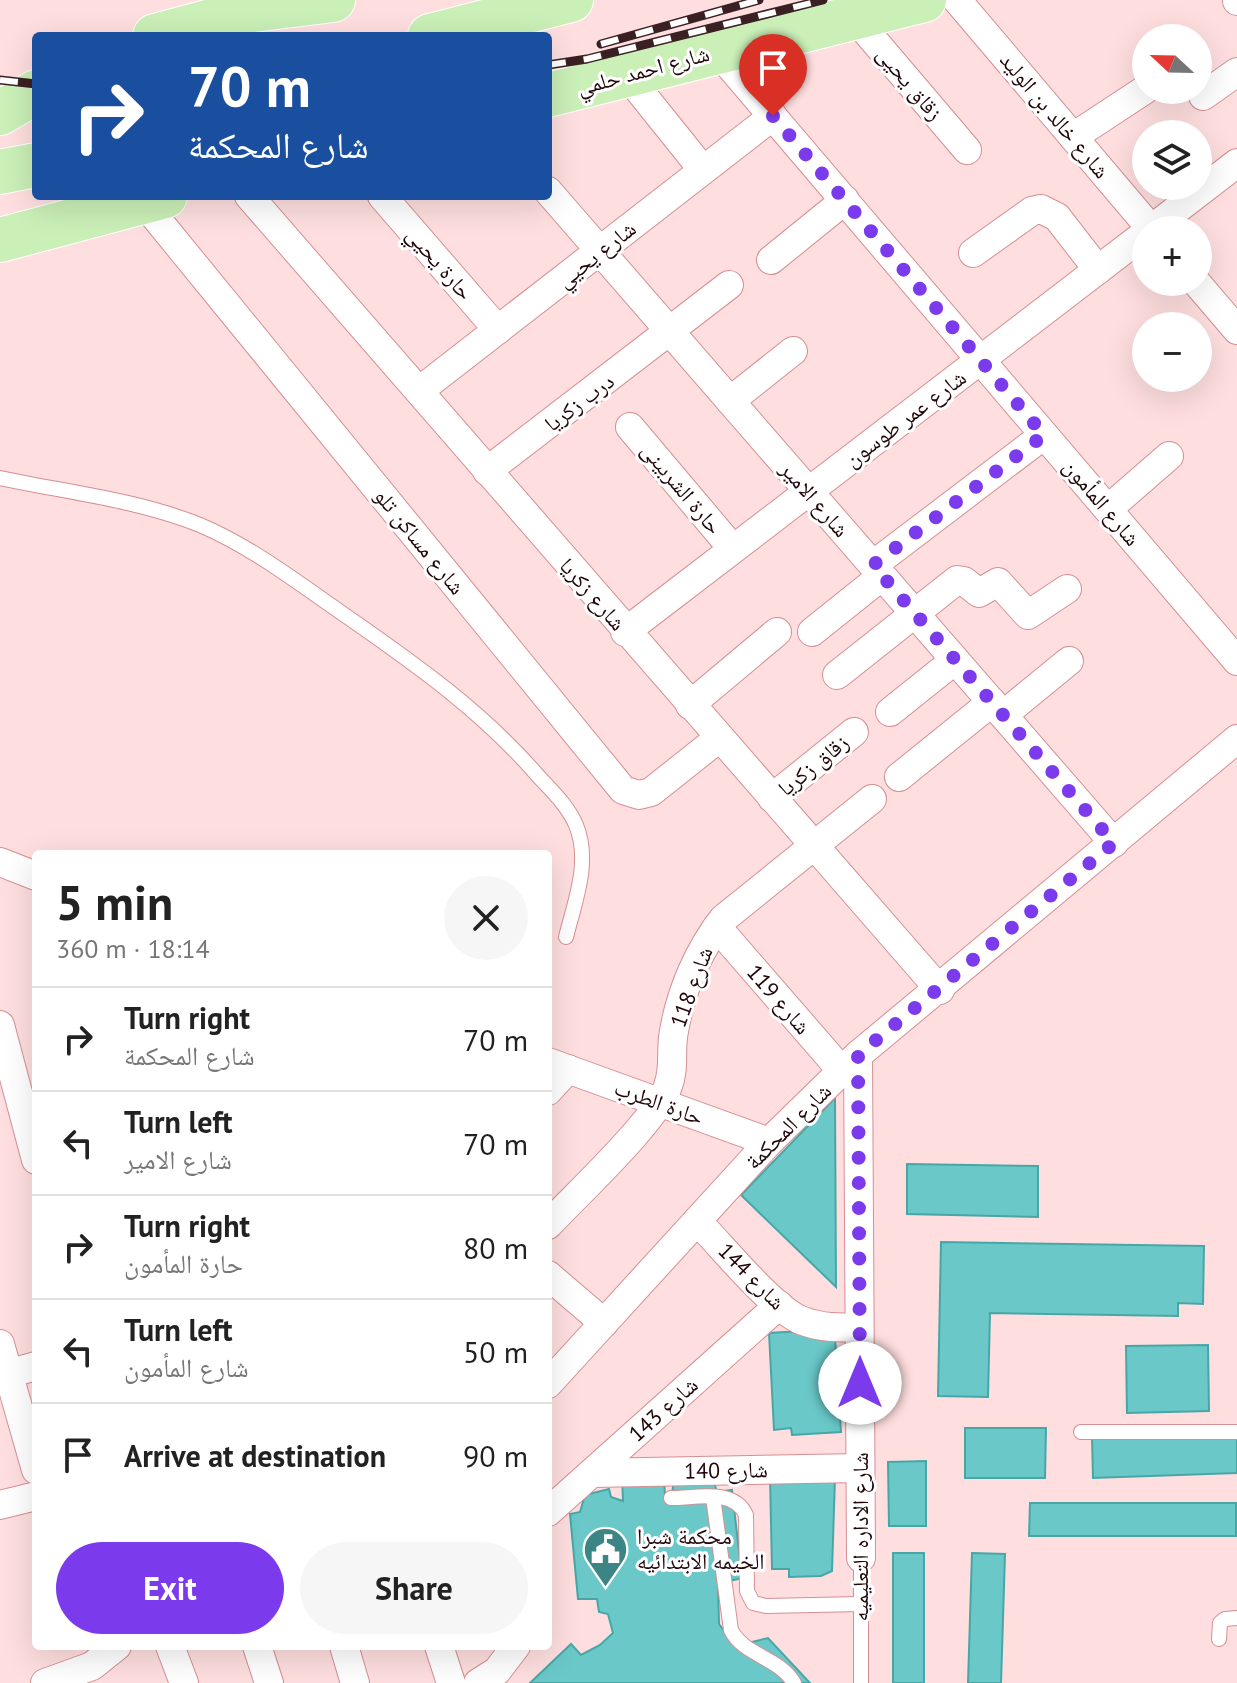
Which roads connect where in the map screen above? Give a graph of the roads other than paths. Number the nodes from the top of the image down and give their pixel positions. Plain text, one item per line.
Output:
1 (333, 0) edge
2 (345, 0) edge
3 (571, 0) edge
4 (924, 0) edge
5 (957, 0) edge
6 (853, 16) junction
7 (170, 32) edge
8 (287, 32) edge
9 (446, 32) edge
10 (717, 51) junction
11 (1237, 72) edge
12 (626, 74) junction
13 (1212, 90) edge
14 (32, 94) edge
15 (552, 94) edge
16 (1132, 98) edge
17 (0, 113) edge
18 (773, 116) junction
19 (1073, 137) junction
20 (967, 150) dead end
21 (1237, 163) edge
22 (703, 170) junction
23 (552, 196) edge
24 (150, 200) edge
25 (155, 200) edge
26 (252, 200) edge
27 (385, 200) edge
28 (845, 200) junction
29 (1138, 216) edge
30 (1168, 216) edge
31 (0, 240) edge
32 (1132, 244) edge
33 (599, 251) junction
34 (973, 253) dead end
35 (771, 260) dead end
36 (1098, 270) junction
37 (729, 285) dead end
38 (1209, 296) edge
39 (1236, 326) edge
40 (498, 330) junction
41 (671, 333) junction
42 (793, 351) dead end
43 (981, 360) junction
44 (419, 391) junction
45 (730, 401) junction
46 (630, 427) dead end
47 (1044, 435) junction
48 (1169, 456) dead end
49 (487, 471) junction
50 (0, 478) edge
51 (808, 491) junction
52 (1108, 509) junction
53 (733, 549) junction
54 (877, 571) junction
55 (1067, 589) dead end
56 (915, 614) junction
57 (625, 632) junction
58 (777, 632) dead end
59 (812, 632) dead end
60 (955, 660) junction
61 (1069, 661) dead end
62 (1237, 661) edge
63 (837, 675) dead end
64 (690, 705) junction
65 (997, 709) junction
66 (890, 712) dead end
67 (854, 732) dead end
68 (719, 738) junction
69 (1237, 739) edge
70 (899, 777) dead end
71 (772, 798) junction
72 (872, 799) dead end
73 (1114, 843) junction
74 (814, 847) junction
75 (0, 862) edge
76 (32, 881) edge
77 (717, 927) junction
78 (566, 937) dead end
79 (940, 990) junction
80 (0, 1025) edge
81 (850, 1063) junction
82 (558, 1066) edge
83 (661, 1103) junction
84 (769, 1142) junction
85 (32, 1145) edge
86 (552, 1221) edge
87 (697, 1221) junction
88 (552, 1278) edge
89 (779, 1305) junction
90 (604, 1323) junction
91 (859, 1327) junction
92 (0, 1344) edge
93 (32, 1367) edge
94 (4, 1375) edge
95 (552, 1380) edge
96 (1081, 1432) dead end
97 (1237, 1432) edge
98 (32, 1458) edge
99 (860, 1468) junction
100 (592, 1473) junction
101 (32, 1497) edge
102 (713, 1497) junction
103 (671, 1498) dead end
104 (0, 1505) edge
105 (552, 1508) edge
106 (861, 1558) joint
107 (861, 1604) junction
108 (1237, 1618) edge
109 (1219, 1639) dead end
110 (172, 1650) edge
111 (258, 1650) edge
112 (345, 1650) edge
113 (440, 1650) edge
114 (513, 1650) edge
115 (89, 1656) edge
116 (45, 1683) edge
117 (184, 1683) edge
118 (269, 1683) edge
119 (355, 1683) edge
120 (451, 1683) edge
121 (478, 1683) edge
122 (794, 1683) edge
123 (861, 1683) edge

1 - 7 main road
2 - 8 main road
3 - 9 main road
4 - 6 main road, شارع احمد حلمي
5 - 19 street, شارع خالد بن الوليد
6 - 10 main road, شارع احمد حلمي
6 - 20 street, زقاق يحيى
10 - 12 main road, شارع احمد حلمي
10 - 18 street, شارع المأمون
11 - 13 street
12 - 15 main road, شارع احمد حلمي
12 - 22 street
14 - 17 main road
16 - 19 street
18 - 22 street, شارع يحيي
18 - 28 street, شارع المأمون
19 - 29 street, شارع خالد بن الوليد
21 - 30 street, شارع عمر طوسون
22 - 33 street, شارع يحيي
23 - 33 street, شارع الامير
24 - 31 main road
25 - 68 street, شارع مساكن تلو
26 - 44 street, شارع زكريا
27 - 40 street, حارة يحيي
28 - 35 street
28 - 43 street, شارع المأمون
32 - 36 street, شارع عمر طوسون
33 - 40 street, شارع يحيي
33 - 41 street, شارع الامير
34 - 36 street
36 - 43 street, شارع عمر طوسون
37 - 41 street, درب زكريا
38 - 39 street
40 - 44 street, شارع يحيي
41 - 45 street, شارع الامير
41 - 49 street, درب زكريا
42 - 45 street
43 - 47 street, شارع المأمون
43 - 51 street, شارع عمر طوسون
44 - 49 street, شارع زكريا
45 - 51 street, شارع الامير
46 - 53 street, حارة الشربينى
47 - 52 street, شارع المأمون
47 - 54 street
48 - 52 street
49 - 57 street, شارع زكريا
50 - 78 lane
51 - 53 street, شارع عمر طوسون
51 - 54 street, شارع الامير
52 - 62 street, شارع المأمون
53 - 57 street, شارع عمر طوسون
54 - 56 street, شارع الامير
54 - 59 street
55 - 56 street
56 - 60 street, شارع الامير
56 - 63 street
57 - 64 street, شارع زكريا
58 - 64 street
60 - 65 street, شارع الامير
60 - 66 street
61 - 65 street
64 - 68 street, شارع زكريا
65 - 70 street
65 - 73 street, شارع الامير
67 - 71 street, زقاق زكريا
68 - 71 street, شارع زكريا
69 - 73 street, شارع المحكمة
71 - 74 street, شارع زكريا
72 - 74 street, شارع 118
73 - 79 street, شارع المحكمة
74 - 77 street, شارع 118
74 - 79 street, شارع زكريا
75 - 76 street
77 - 81 street, شارع 119
77 - 83 street, شارع 118
79 - 81 street, شارع المحكمة
80 - 85 street
81 - 84 street, شارع المحكمة
81 - 91 street, شارع الاداره التعليميه
82 - 83 street, حارة الطرب
83 - 84 street, حارة الطرب
83 - 86 street, شارع 118
84 - 87 street, شارع المحكمة
87 - 89 street, شارع 144
87 - 90 street, شارع المحكمة
88 - 90 street
89 - 91 street, شارع 144
89 - 100 street, شارع 143
90 - 95 street, شارع المحكمة
91 - 99 street, شارع الاداره التعليميه
92 - 94 street
93 - 94 street
94 - 98 street
96 - 97 lane
99 - 100 street, شارع 140
99 - 106 street, شارع الاداره التعليميه
100 - 105 street, شارع 143
101 - 104 street
102 - 103 lane
102 - 107 lane
102 - 122 lane
106 - 107 lane, شارع الاداره التعليميه
107 - 123 lane, شارع الاداره التعليميه
108 - 109 lane
110 - 117 street
111 - 118 street
112 - 119 street
113 - 120 street
114 - 121 street
115 - 116 street

